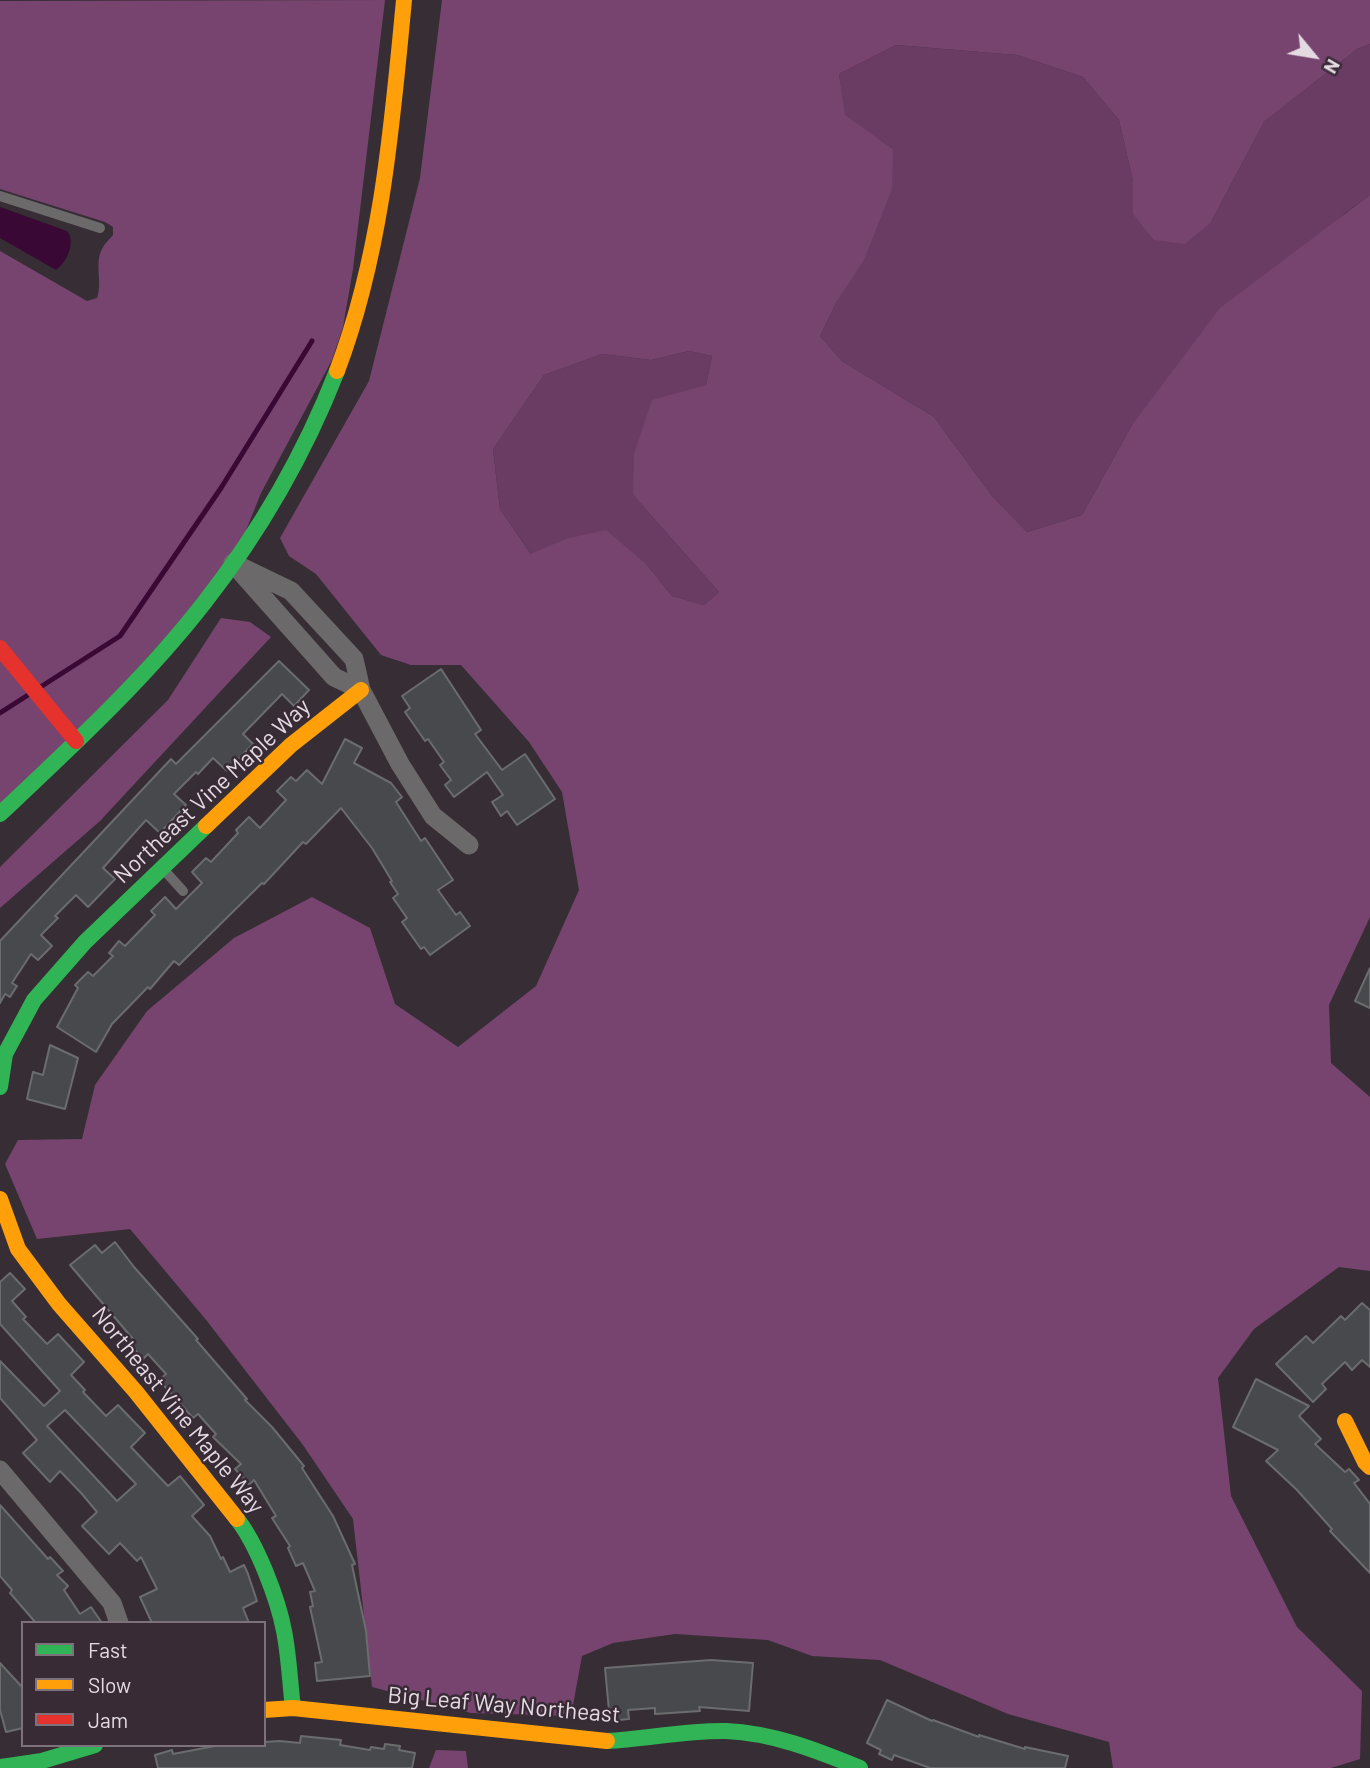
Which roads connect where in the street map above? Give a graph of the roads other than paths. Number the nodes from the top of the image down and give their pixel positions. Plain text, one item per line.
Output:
1 (404, 0) edge
2 (420, 0) edge
3 (399, 54) junction
4 (0, 196) edge
5 (100, 228) dead end
6 (233, 563) junction
7 (0, 648) edge
8 (361, 690) junction
9 (76, 740) junction
10 (0, 814) edge
11 (469, 845) dead end
12 (162, 868) junction
13 (183, 891) dead end
14 (0, 1087) edge
15 (0, 1199) edge
16 (9, 1250) edge
17 (1345, 1421) dead end
18 (1370, 1467) edge
19 (0, 1470) edge
20 (118, 1621) edge
21 (293, 1708) junction
22 (266, 1710) edge
23 (88, 1747) edge
24 (0, 1767) edge
25 (860, 1768) edge

1 - 3 street
2 - 3 street
3 - 6 street
4 - 5 lane
6 - 8 street
6 - 8 street
6 - 9 street
7 - 9 street
8 - 11 street
8 - 12 street, Northeast Vine Maple Way
9 - 10 street
12 - 13 lane
12 - 14 street, Northeast Vine Maple Way
15 - 16 street, Northeast Vine Maple Way
16 - 21 street, Northeast Vine Maple Way
17 - 18 street
19 - 20 street
21 - 22 street, Big Leaf Way Northeast
21 - 25 street, Big Leaf Way Northeast
23 - 24 street

